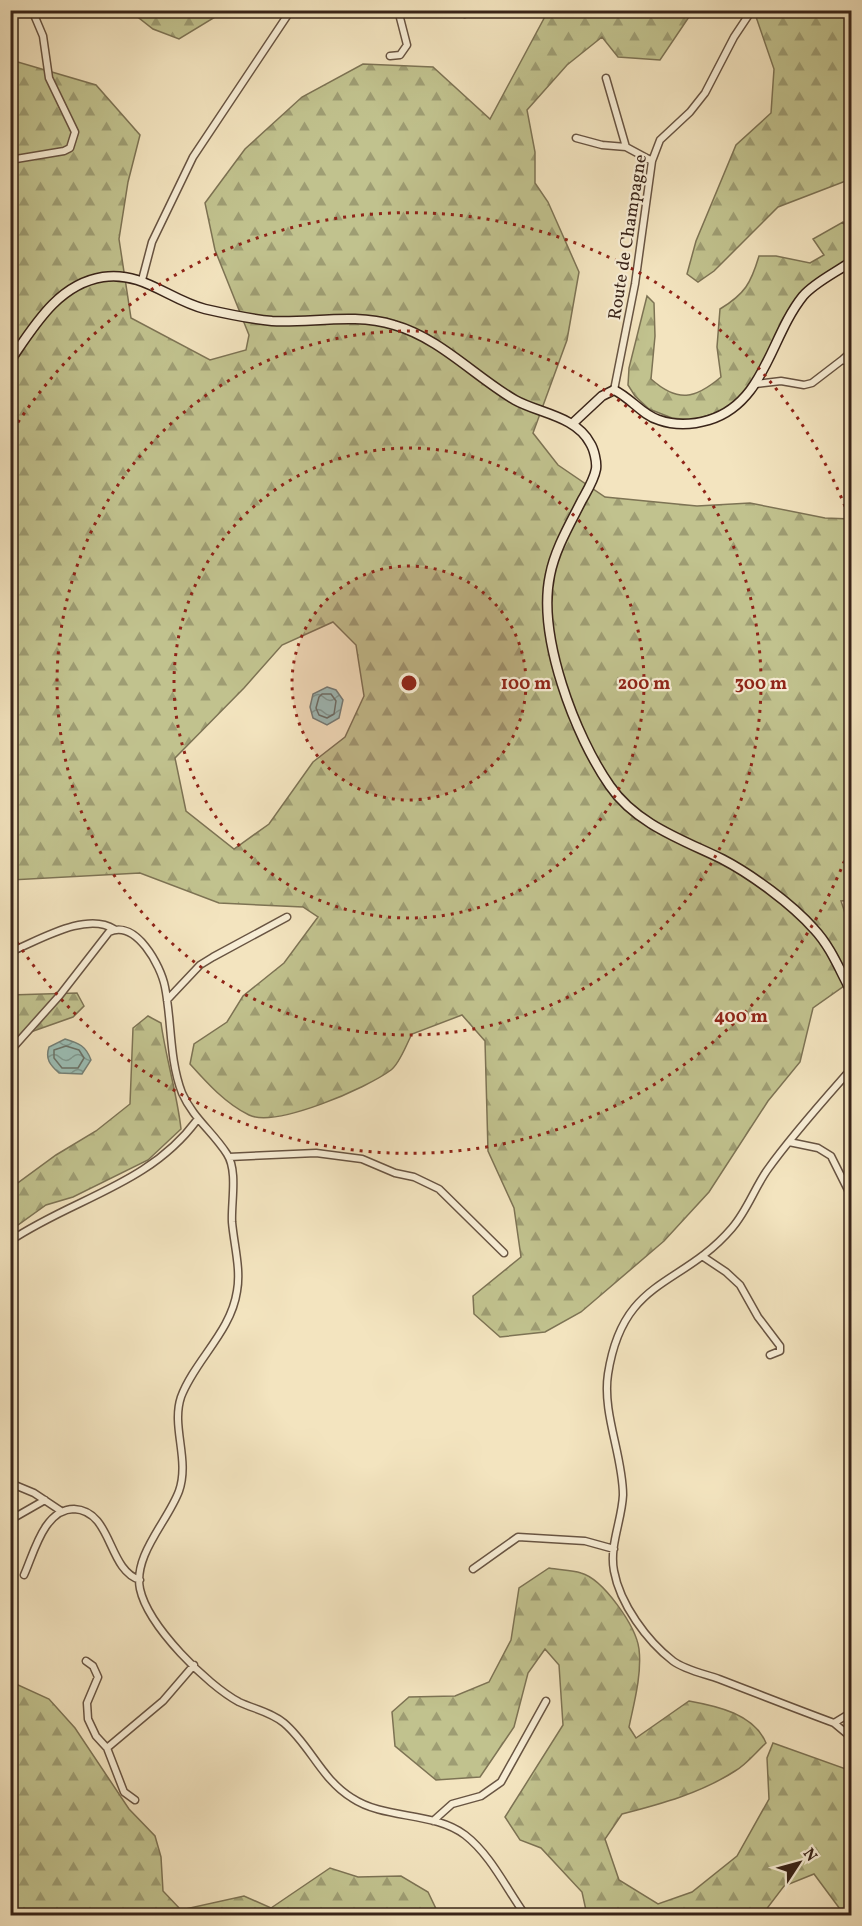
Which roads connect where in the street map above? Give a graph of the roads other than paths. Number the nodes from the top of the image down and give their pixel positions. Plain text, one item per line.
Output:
1 (32, 10) edge
2 (291, 10) edge
3 (398, 10) edge
4 (474, 10) edge
5 (752, 10) edge
6 (465, 14) dead end
7 (390, 56) dead end
8 (606, 78) dead end
9 (576, 138) dead end
10 (626, 147) junction
11 (10, 160) edge
12 (652, 161) junction
13 (852, 261) edge
14 (142, 280) junction
15 (852, 351) edge
16 (843, 360) junction
17 (10, 361) edge
18 (852, 362) edge
19 (756, 384) junction
20 (614, 390) junction
21 (572, 424) junction
22 (287, 917) dead end
23 (114, 929) junction
24 (10, 952) edge
25 (852, 993) edge
26 (167, 1000) junction
27 (10, 1051) edge
28 (852, 1068) edge
29 (196, 1119) junction
30 (789, 1142) junction
31 (229, 1157) junction
32 (852, 1197) edge
33 (10, 1241) edge
34 (504, 1253) dead end
35 (702, 1256) junction
36 (770, 1355) dead end
37 (10, 1483) edge
38 (45, 1500) junction
39 (60, 1511) junction
40 (10, 1520) edge
41 (614, 1549) junction
42 (473, 1569) dead end
43 (24, 1575) dead end
44 (140, 1580) junction
45 (86, 1661) dead end
46 (194, 1665) junction
47 (546, 1701) dead end
48 (852, 1712) edge
49 (834, 1723) junction
50 (852, 1737) edge
51 (107, 1748) junction
52 (135, 1800) dead end
53 (433, 1821) junction
54 (526, 1916) edge

1 - 11 street
2 - 14 street
3 - 7 street
4 - 6 street
5 - 12 street, Route de Champagne
8 - 10 street
9 - 10 street
10 - 12 street
12 - 20 street, Route de Champagne
13 - 19 main road
14 - 17 main road
14 - 21 main road
15 - 16 street
16 - 18 street
16 - 19 street
19 - 20 main road
20 - 21 main road
21 - 25 main road
22 - 26 street
23 - 24 street
23 - 26 street
23 - 27 street
26 - 29 street
28 - 30 street
29 - 31 street
29 - 33 street
30 - 32 street
30 - 35 street
31 - 34 street
31 - 44 street
35 - 36 street
35 - 41 street
37 - 38 street
38 - 39 street
38 - 40 street
39 - 43 street
39 - 44 street
41 - 42 street
41 - 49 street
44 - 46 street
45 - 51 street
46 - 51 street
46 - 53 street
47 - 53 street
48 - 49 street
49 - 50 street
51 - 52 street
53 - 54 street

